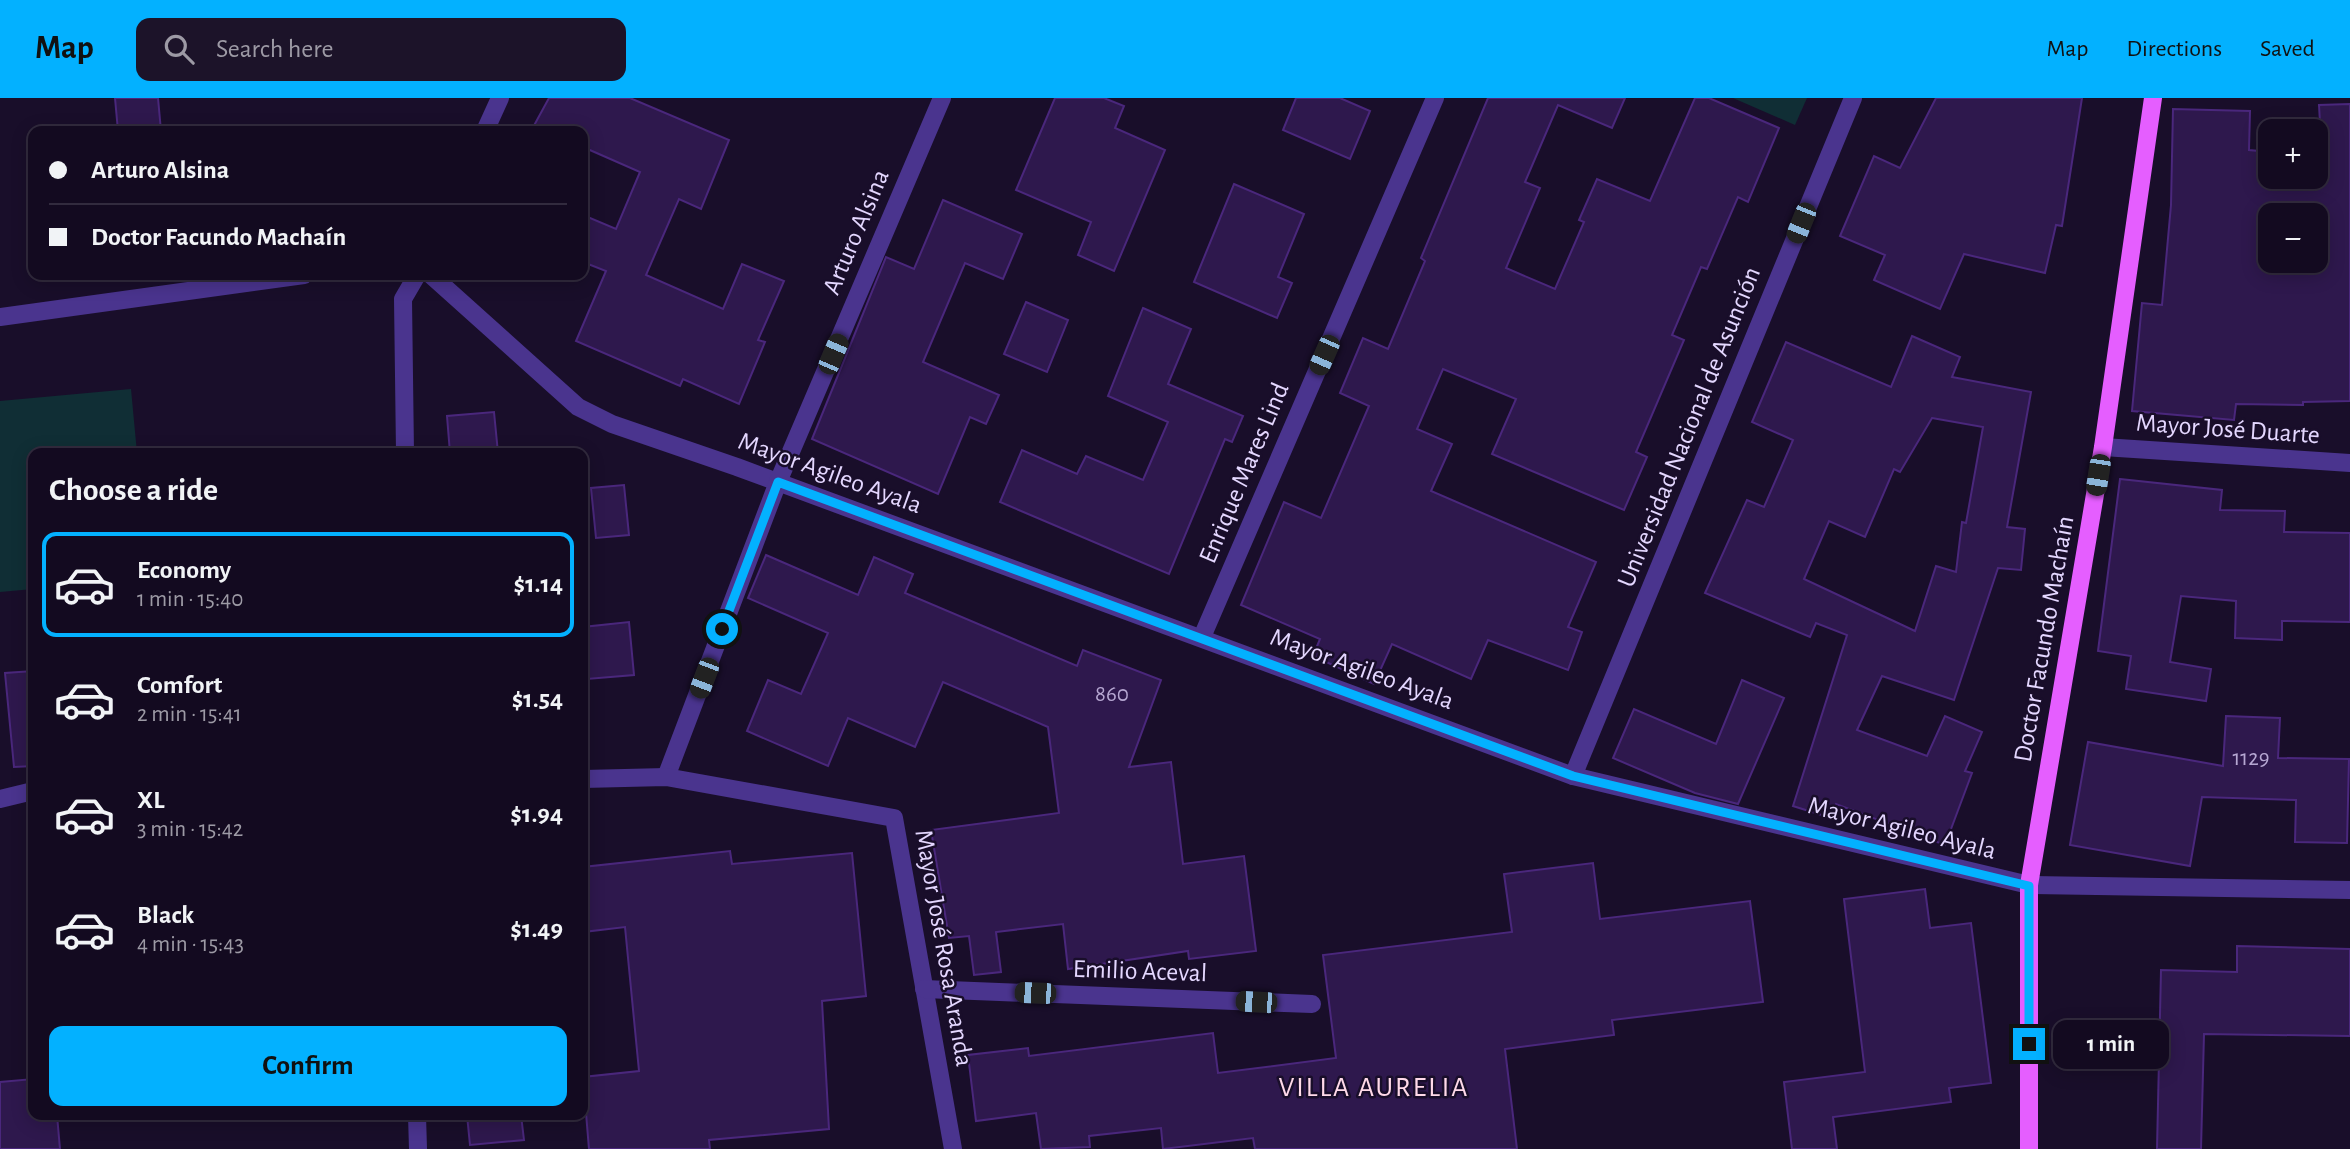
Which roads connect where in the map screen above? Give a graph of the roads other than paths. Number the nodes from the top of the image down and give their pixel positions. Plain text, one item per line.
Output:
1 (500, 98) edge
2 (942, 98) edge
3 (1435, 98) edge
4 (1853, 98) edge
5 (2153, 98) edge
6 (487, 126) edge
7 (268, 280) edge
8 (414, 280) edge
9 (437, 280) edge
10 (0, 317) edge
11 (2103, 447) junction
12 (405, 448) edge
13 (2350, 463) edge
14 (778, 482) junction
15 (1202, 637) junction
16 (1573, 776) junction
17 (666, 777) junction
18 (588, 779) edge
19 (28, 792) edge
20 (0, 799) edge
21 (2029, 886) junction
22 (2350, 890) edge
23 (924, 989) junction
24 (1312, 1004) dead end
25 (417, 1120) edge
26 (418, 1149) edge
27 (953, 1149) edge
28 (2029, 1149) edge

1 - 6 street
2 - 14 street, Arturo Alsina
3 - 15 street, Enrique Mares Lind
4 - 16 street, Universidad Nacional de Asunción
5 - 11 main road, Doctor Facundo Machaín
7 - 10 street
8 - 12 street
9 - 14 street, Mayor Agileo Ayala
11 - 13 street, Mayor José Duarte
11 - 21 main road, Doctor Facundo Machaín
14 - 15 street, Mayor Agileo Ayala
14 - 17 street, Arturo Alsina
15 - 16 street, Mayor Agileo Ayala
16 - 21 street, Mayor Agileo Ayala
17 - 18 street, Mayor José Rosa Aranda
17 - 23 street, Mayor José Rosa Aranda
19 - 20 street
21 - 22 street, Mayor Agileo Ayala
21 - 28 main road, Doctor Facundo Machaín
23 - 24 street, Emilio Aceval
23 - 27 street, Mayor José Rosa Aranda
25 - 26 street

